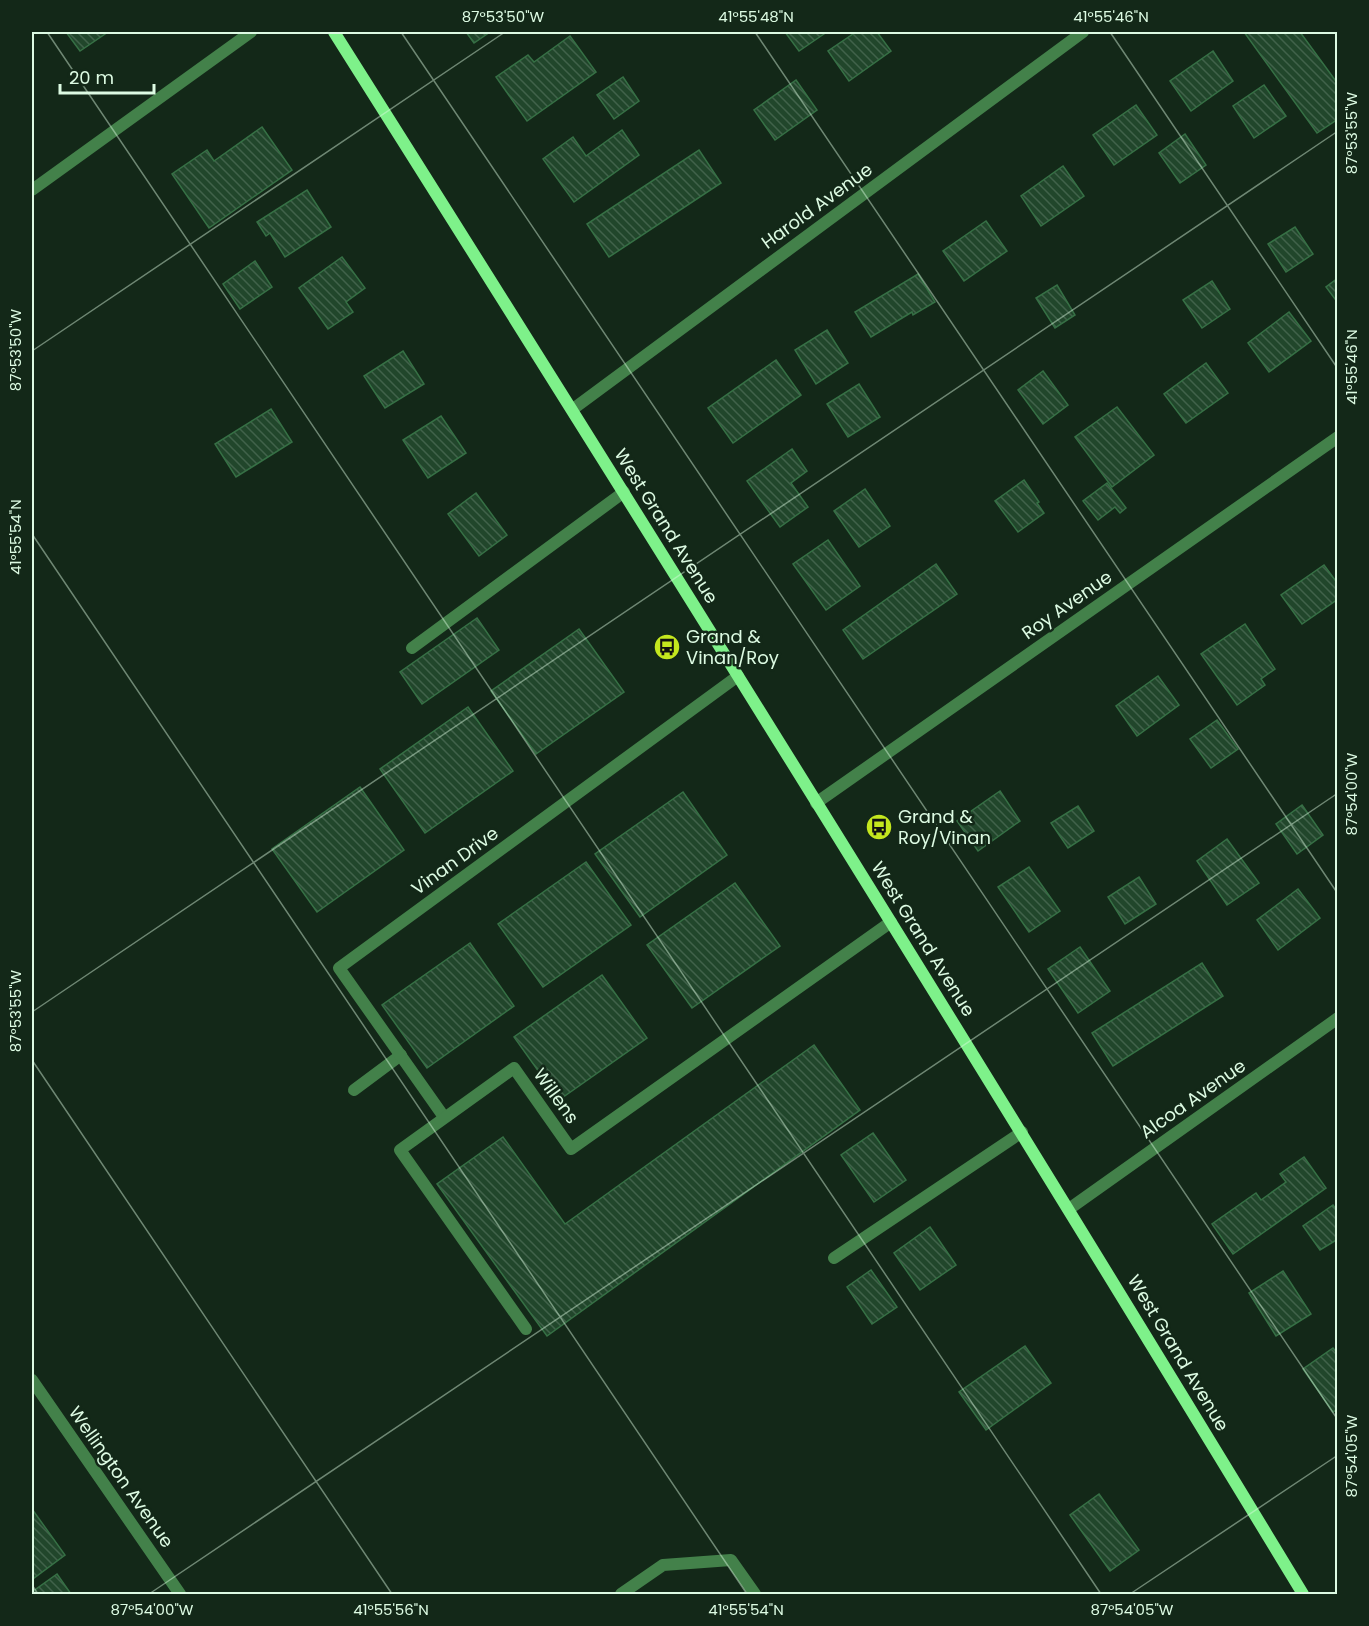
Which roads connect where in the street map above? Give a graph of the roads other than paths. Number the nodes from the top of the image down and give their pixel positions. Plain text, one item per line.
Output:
1 (251, 32) edge
2 (334, 32) edge
3 (1083, 32) edge
4 (32, 190) edge
5 (573, 409) junction
6 (1338, 437) edge
7 (624, 492) junction
8 (412, 648) dead end
9 (738, 676) junction
10 (816, 803) junction
11 (891, 922) junction
12 (1338, 1018) edge
13 (400, 1055) junction
14 (354, 1090) dead end
15 (444, 1117) junction
16 (1022, 1132) junction
17 (1069, 1209) junction
18 (834, 1258) dead end
19 (526, 1329) dead end
20 (32, 1380) edge
21 (180, 1594) edge
22 (621, 1594) edge
23 (754, 1594) edge
24 (1303, 1594) edge

1 - 4 street
2 - 5 main road, West Grand Avenue
3 - 5 street, Harold Avenue
5 - 7 main road, West Grand Avenue
6 - 10 street, Roy Avenue
7 - 8 street
7 - 9 main road, West Grand Avenue
9 - 10 main road, West Grand Avenue
9 - 13 street, Vinan Drive
10 - 11 main road, West Grand Avenue
11 - 15 street, Willens
11 - 16 main road, West Grand Avenue
12 - 17 street, Alcoa Avenue
13 - 14 street
13 - 15 street, Vinan Drive
15 - 19 street, Willens
16 - 17 main road, West Grand Avenue
16 - 18 street
17 - 24 main road, West Grand Avenue
20 - 21 street, Wellington Avenue
22 - 23 street

